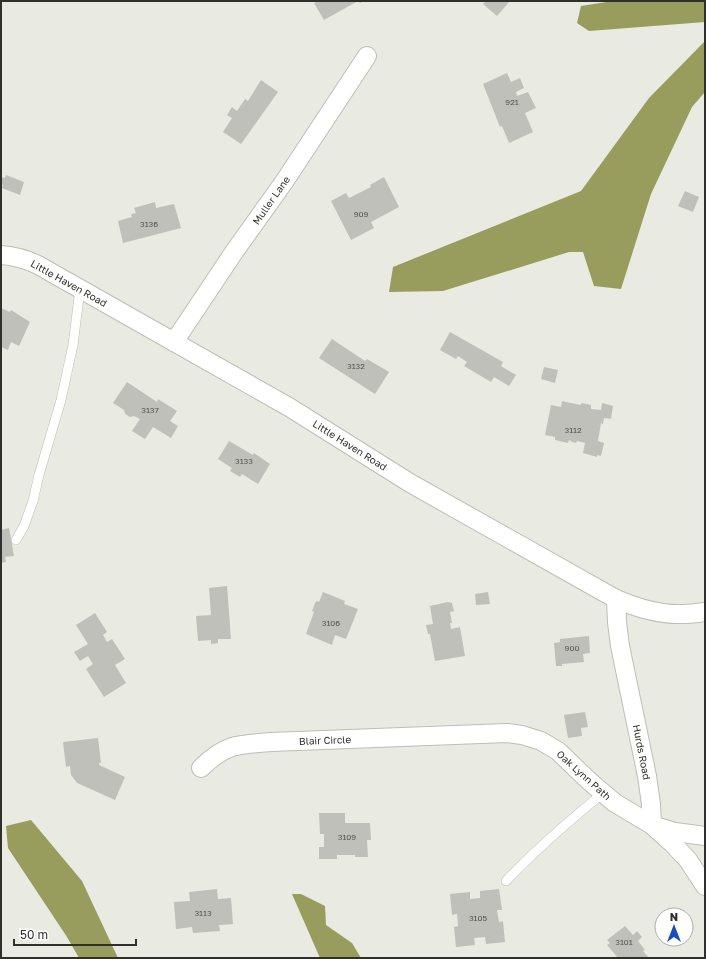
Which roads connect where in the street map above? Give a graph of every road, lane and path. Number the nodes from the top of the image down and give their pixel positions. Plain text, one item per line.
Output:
1 (368, 56) dead end
2 (1, 255) edge
3 (80, 289) junction
4 (174, 342) junction
5 (16, 540) dead end
6 (616, 599) junction
7 (705, 612) edge
8 (457, 735) joint
9 (201, 768) dead end
10 (603, 793) junction
11 (652, 825) junction
12 (705, 836) edge
13 (506, 881) dead end
14 (705, 886) edge

1 - 4 street, Muller Lane
2 - 3 street, Little Haven Road
3 - 4 street, Little Haven Road
3 - 5 lane
4 - 6 street, Little Haven Road
6 - 7 street, Little Haven Road
6 - 11 street, Hurds Road
8 - 9 street, Blair Circle
8 - 10 street, Oak Lynn Path
10 - 11 street, Oak Lynn Path
10 - 13 lane
11 - 12 street, Oak Lynn Path
11 - 14 street

